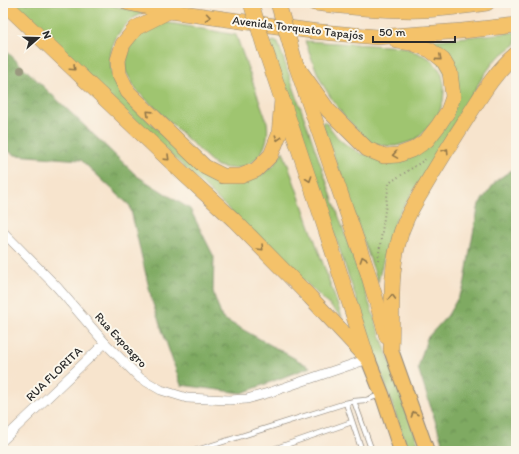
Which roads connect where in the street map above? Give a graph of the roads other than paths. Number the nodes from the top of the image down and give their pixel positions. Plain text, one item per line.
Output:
1 (4, 3) edge
2 (128, 3) edge
3 (251, 3) edge
4 (278, 3) edge
5 (314, 3) edge
6 (410, 3) edge
7 (487, 3) edge
8 (391, 9) junction
9 (169, 11) junction
10 (516, 26) edge
11 (377, 37) junction
12 (516, 54) edge
13 (296, 65) junction
14 (282, 99) junction
15 (3, 232) edge
16 (105, 343) junction
17 (391, 350) junction
18 (368, 359) junction
19 (382, 394) junction
20 (354, 401) junction
21 (346, 403) junction
22 (352, 422) junction
23 (3, 440) edge
24 (194, 451) edge
25 (268, 451) edge
26 (362, 451) edge
27 (372, 451) edge
28 (401, 451) edge
29 (427, 451) edge

1 -> 18 highway
2 - 9 highway, Avenida Torquato Tapajós
3 - 14 highway, bridge
4 - 13 highway, bridge
5 - 8 highway
6 - 8 highway
7 - 8 highway
9 -> 11 highway, Avenida Torquato Tapajós
14 -> 9 highway
10 - 11 highway, Avenida Torquato Tapajós
11 -> 13 highway
17 -> 12 highway
17 -> 13 highway
14 -> 18 highway
15 - 16 street, Rua Expoagro
16 - 18 street, Rua Expoagro
16 - 23 street, RUA FLORITA
29 -> 17 main road
18 - 19 main road
19 - 20 lane
19 - 28 main road
20 - 21 lane
20 - 27 lane
21 - 22 lane
21 - 24 lane
22 - 25 lane
22 - 26 lane

